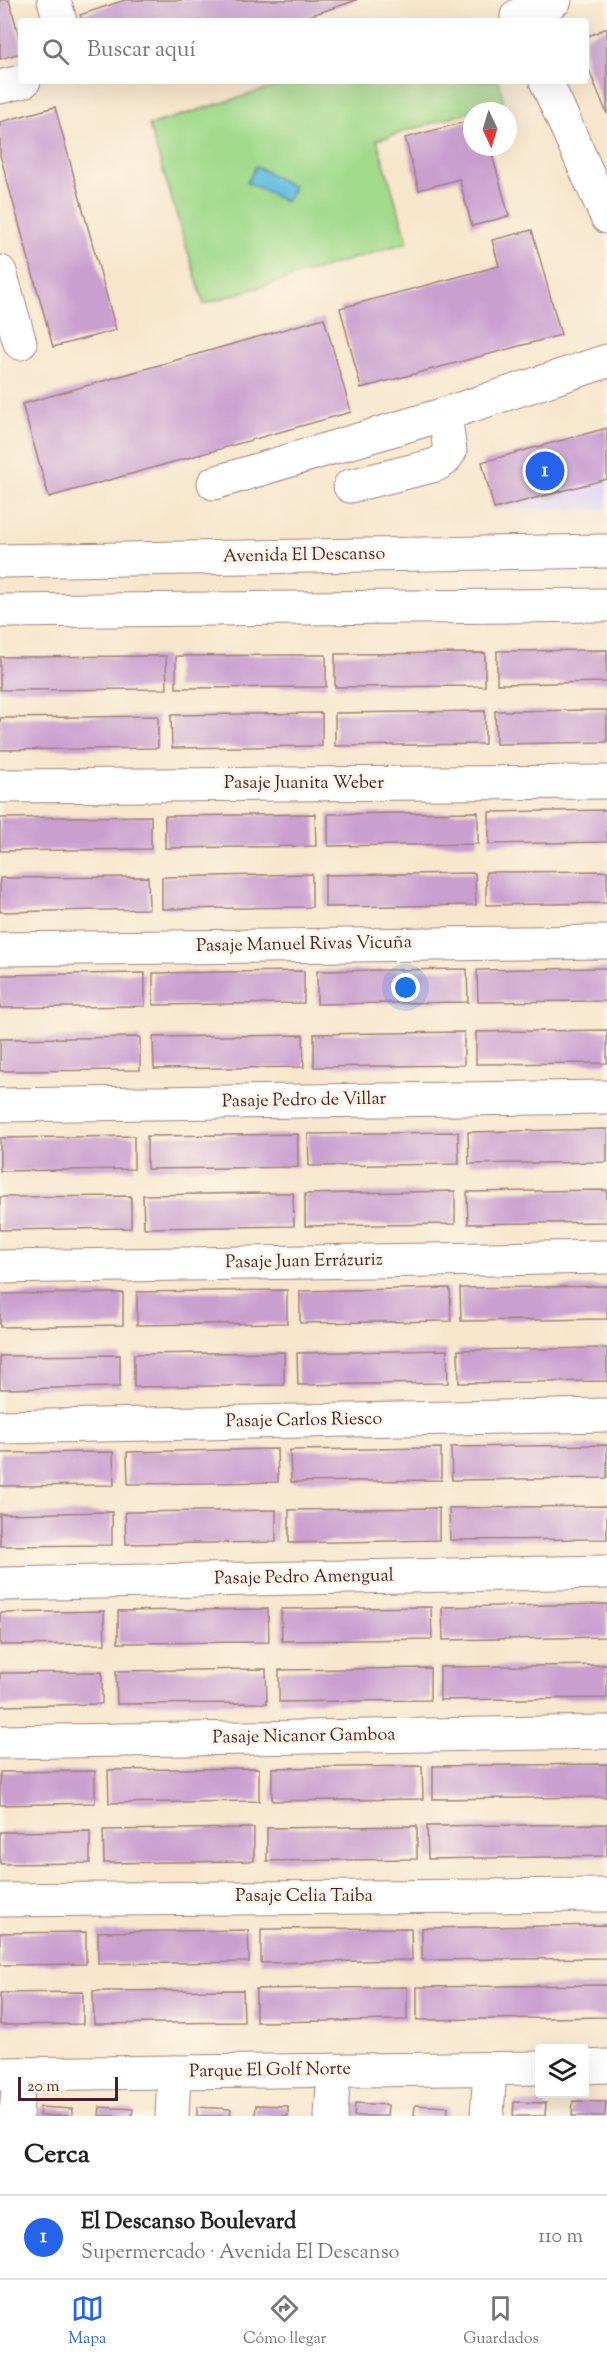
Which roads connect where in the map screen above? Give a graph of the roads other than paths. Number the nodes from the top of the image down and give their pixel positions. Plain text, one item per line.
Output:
1 (54, 0) edge
2 (555, 0) edge
3 (516, 12) edge
4 (59, 18) edge
5 (18, 82) edge
6 (547, 84) edge
7 (0, 87) edge
8 (607, 217) edge
9 (0, 272) edge
10 (20, 342) dead end
11 (607, 361) edge
12 (445, 414) junction
13 (214, 483) dead end
14 (350, 486) dead end
15 (607, 551) edge
16 (0, 561) edge
17 (607, 605) edge
18 (0, 611) edge
19 (607, 782) edge
20 (0, 786) edge
21 (607, 942) edge
22 (0, 949) edge
23 (607, 1097) edge
24 (0, 1105) edge
25 (607, 1257) edge
26 (0, 1268) edge
27 (607, 1415) edge
28 (0, 1427) edge
29 (607, 1572) edge
30 (0, 1584) edge
31 (607, 1732) edge
32 (0, 1742) edge
33 (607, 1894) edge
34 (0, 1900) edge
35 (607, 2066) edge
36 (589, 2067) edge
37 (535, 2068) edge
38 (490, 2069) junction
39 (334, 2070) junction
40 (174, 2072) junction
41 (10, 2074) edge
42 (16, 2116) edge
43 (172, 2116) edge
44 (331, 2116) edge
45 (487, 2116) edge

1 - 4 street
2 - 3 street
5 - 7 street
6 - 8 street
9 - 10 street
11 - 12 street
12 - 13 street
12 - 14 street
15 - 16 street, Avenida El Descanso
17 - 18 street
19 - 20 street, Pasaje Juanita Weber
21 - 22 street, Pasaje Manuel Rivas Vicuña
23 - 24 street, Pasaje Pedro de Villar
25 - 26 street, Pasaje Juan Errázuriz
27 - 28 street, Pasaje Carlos Riesco
29 - 30 street, Pasaje Pedro Amengual
31 - 32 street, Pasaje Nicanor Gamboa
33 - 34 street, Pasaje Celia Taiba
35 - 36 street
37 - 38 street, Parque El Golf Norte
38 - 39 street, Parque El Golf Norte
38 - 45 street
39 - 40 street, Parque El Golf Norte
39 - 44 street
40 - 41 street, Parque El Golf Norte
40 - 43 street
41 - 42 street

